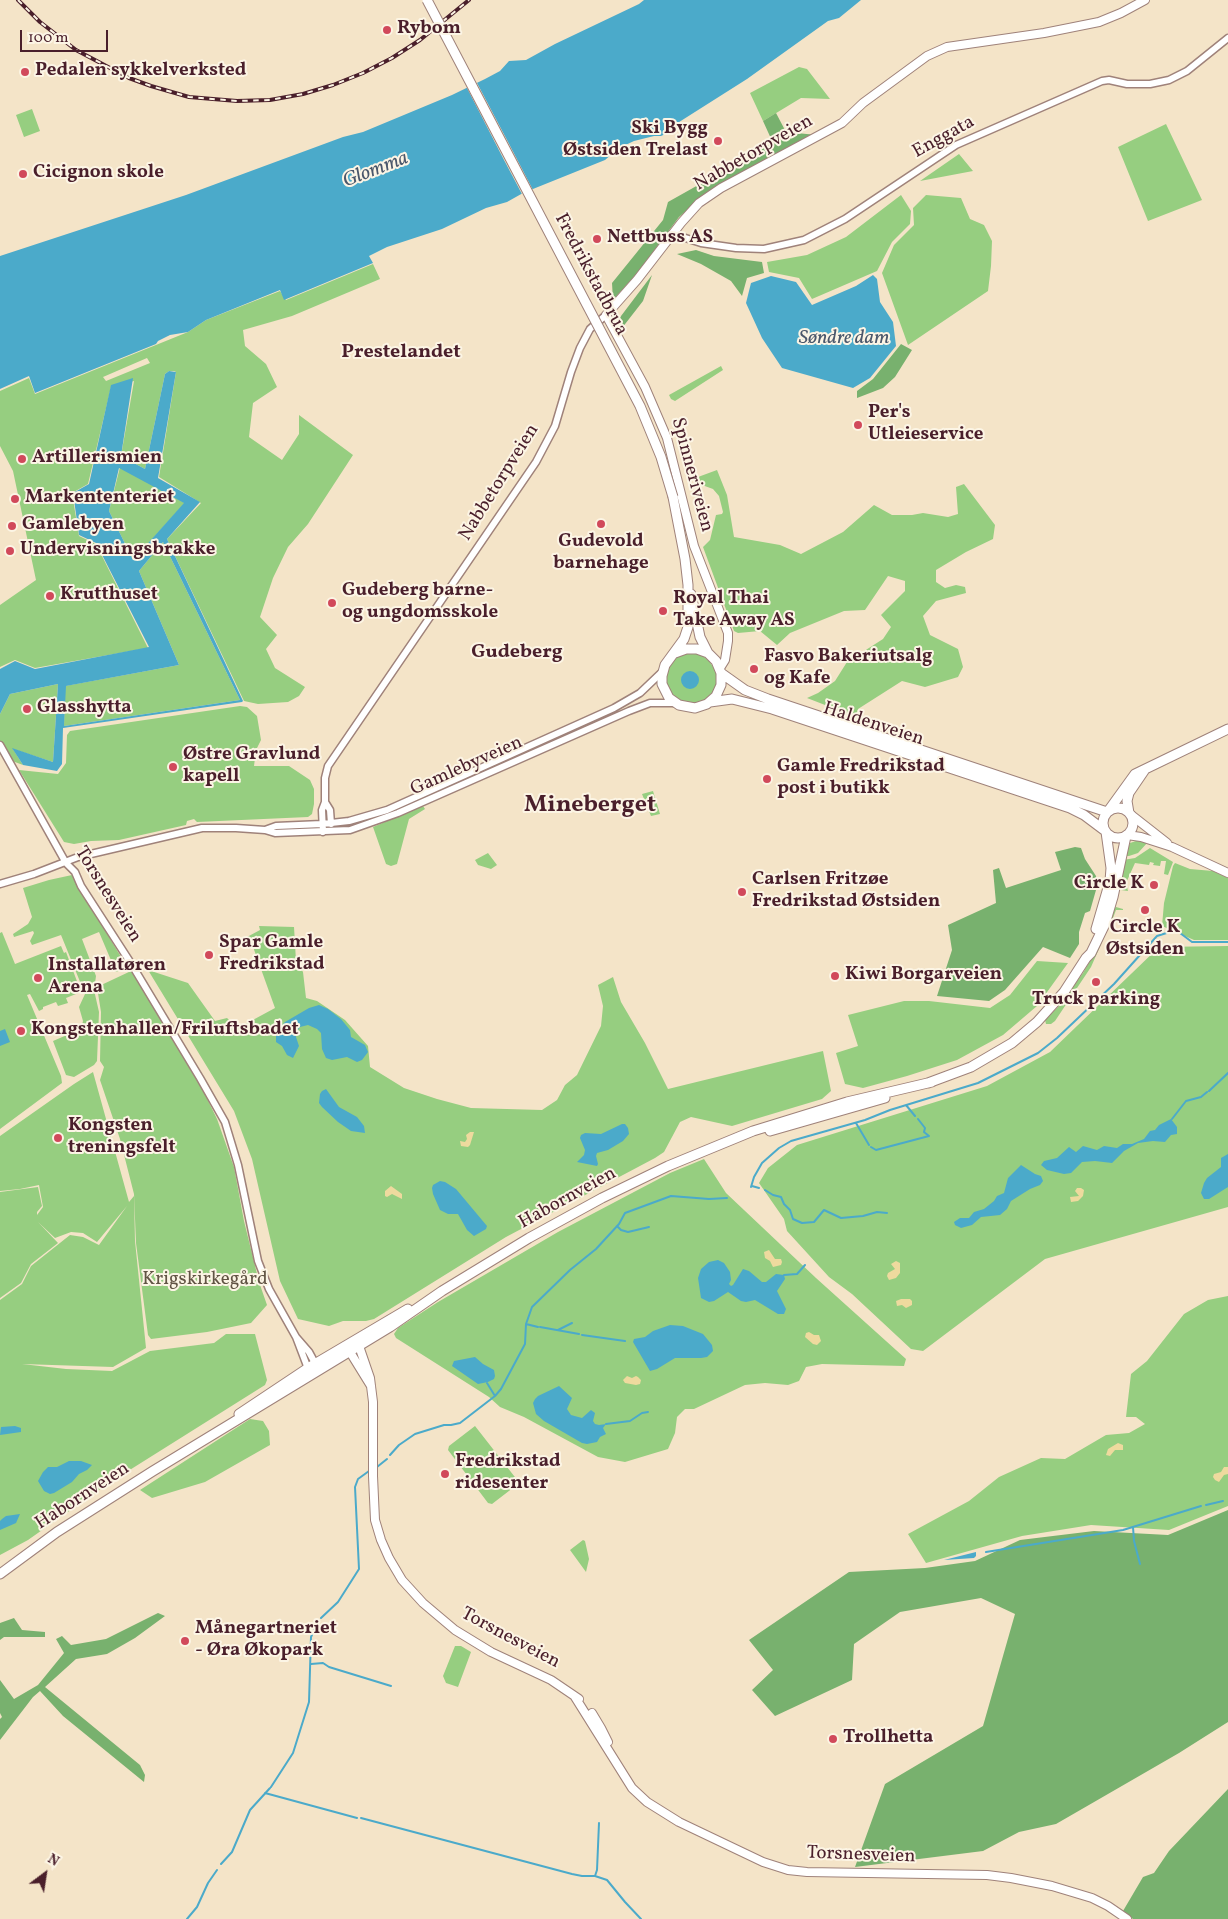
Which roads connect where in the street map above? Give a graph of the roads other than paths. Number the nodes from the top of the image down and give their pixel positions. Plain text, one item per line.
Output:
1 (427, 0) edge
2 (1145, 0) edge
3 (1228, 38) edge
4 (673, 234) junction
5 (606, 315) junction
6 (687, 582) junction
7 (726, 649) junction
8 (676, 653) junction
9 (710, 654) junction
10 (720, 671) junction
11 (662, 672) junction
12 (710, 702) junction
13 (675, 703) junction
14 (1228, 729) edge
15 (0, 745) edge
16 (1146, 768) junction
17 (325, 802) junction
18 (1108, 811) junction
19 (1129, 814) junction
20 (331, 822) junction
21 (322, 824) junction
22 (266, 830) junction
23 (332, 831) junction
24 (1105, 831) junction
25 (323, 832) junction
26 (1126, 835) junction
27 (1172, 848) junction
28 (66, 863) junction
29 (1228, 873) edge
30 (0, 884) edge
31 (1086, 958) junction
32 (353, 1347) junction
33 (313, 1368) junction
34 (0, 1574) edge
35 (1127, 1919) edge

1 - 6 highway, Fredrikstadbrua, bridge
2 - 4 main road, Nabbetorpveien
3 - 4 street, Enggata
4 - 5 main road, Nabbetorpveien
5 - 7 main road, Spinneriveien
5 - 17 street, Nabbetorpveien
6 - 8 highway
6 - 9 highway
7 - 9 main road
7 - 10 main road, Spinneriveien
8 - 9 highway
8 - 11 highway
9 - 10 highway
10 - 12 highway
10 - 18 highway, Haldenveien
11 - 13 highway
11 - 20 street, Gamlebyveien
12 - 13 highway
12 - 24 highway, Haldenveien
13 - 23 street, Gamlebyveien
14 - 16 highway
15 - 28 street, Torsnesveien
16 - 18 highway
16 - 19 highway
17 - 20 street, Nabbetorpveien
17 - 21 street, Nabbetorpveien
18 - 19 highway
18 - 24 highway
19 - 26 highway
19 - 27 main road
20 - 21 street, Gamlebyveien
20 - 23 street, Nabbetorpveien
21 - 22 street, Gamlebyveien
21 - 25 street, Nabbetorpveien
22 - 25 street, Gamlebyveien
22 - 28 street, Gamlebyveien
23 - 25 street, Gamlebyveien
24 - 26 highway
24 - 31 highway, Habornveien
26 - 27 main road
26 - 31 highway, Habornveien
27 - 29 main road
28 - 30 street, Gamlebyveien
28 - 33 street, Torsnesveien
31 - 32 highway, Habornveien
32 - 33 highway, Habornveien
32 - 35 main road, Torsnesveien
33 - 34 highway, Habornveien

